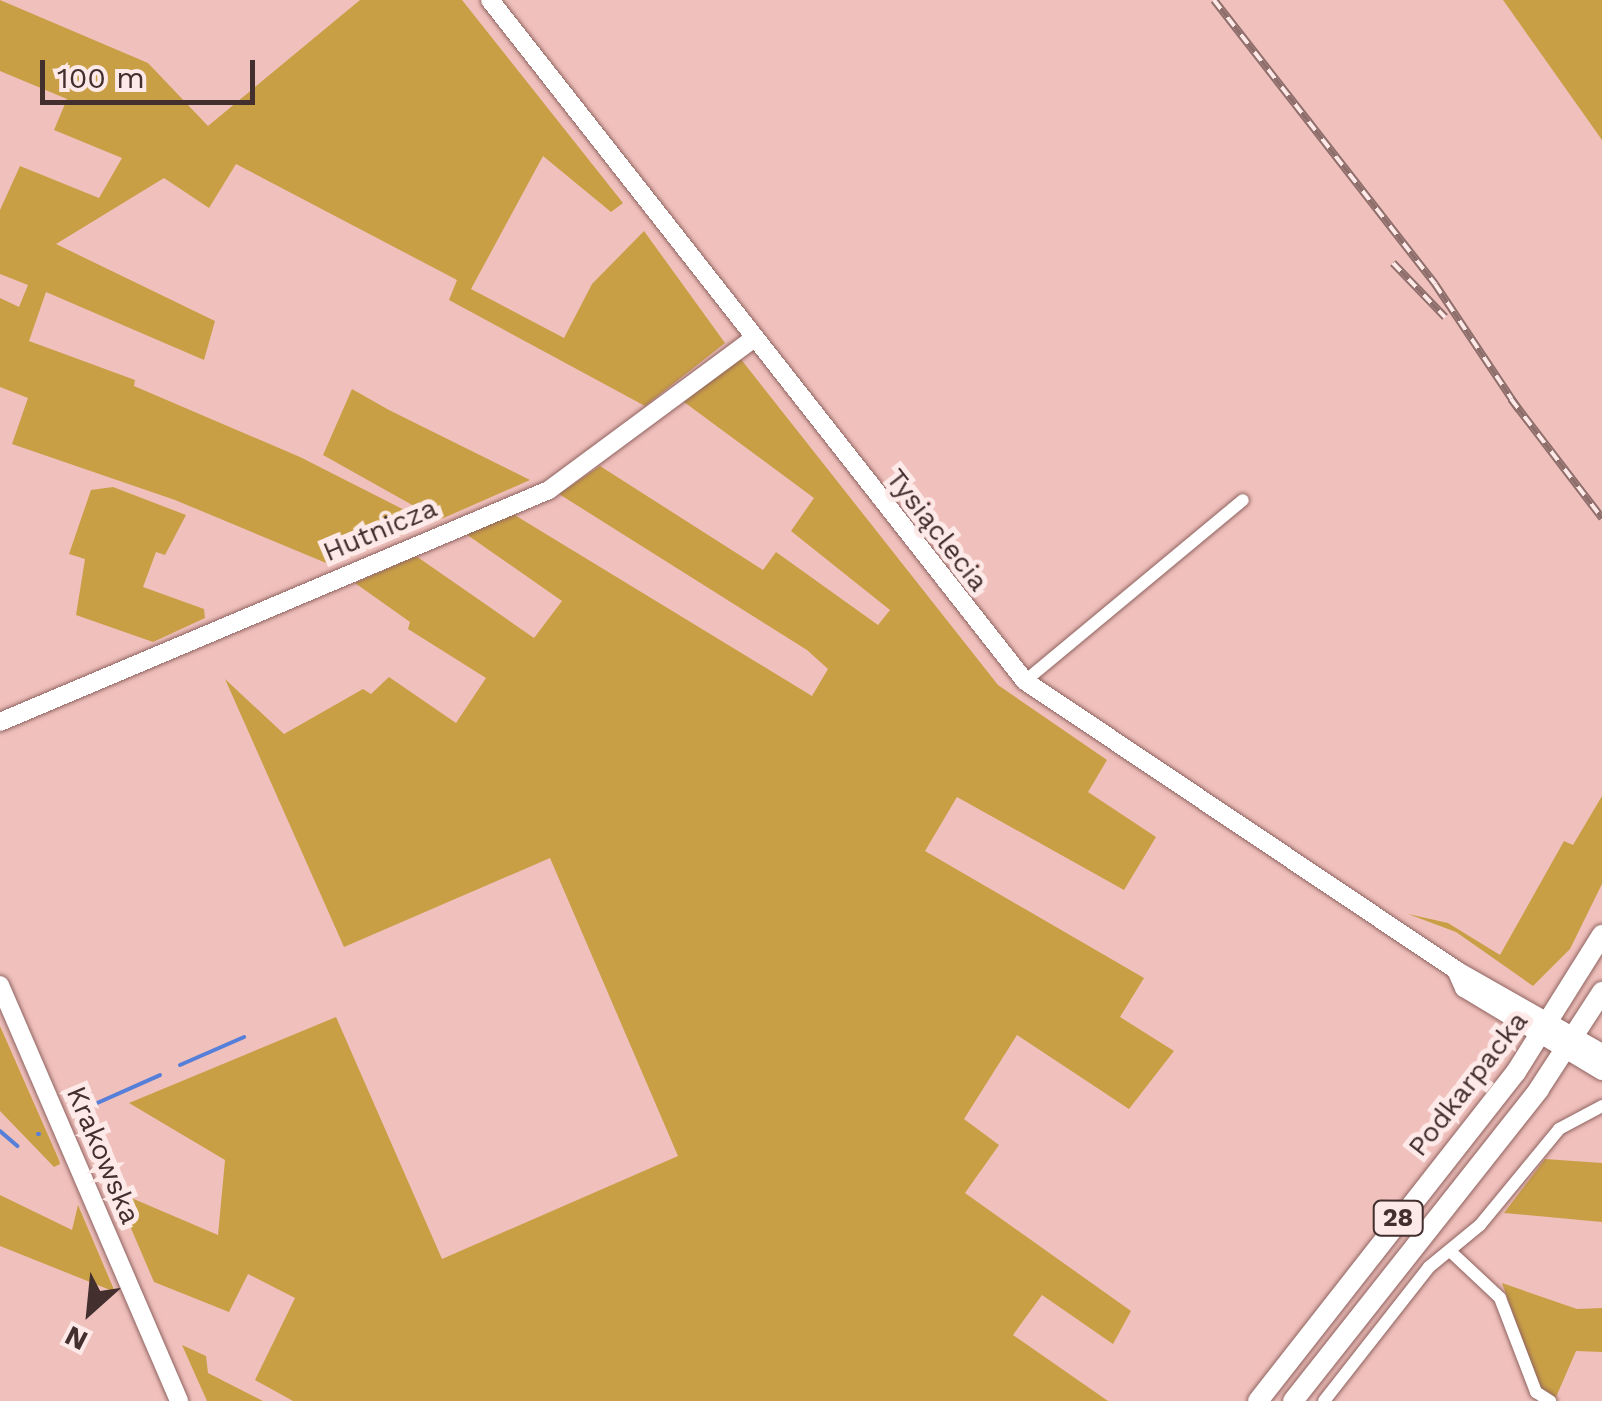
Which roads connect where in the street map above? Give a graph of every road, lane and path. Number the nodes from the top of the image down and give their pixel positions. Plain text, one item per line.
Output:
1 (490, 0) edge
2 (753, 338) junction
3 (1242, 500) dead end
4 (1026, 681) junction
5 (0, 722) edge
6 (1602, 935) edge
7 (0, 986) edge
8 (1602, 992) edge
9 (1546, 1029) junction
10 (1570, 1044) junction
11 (1602, 1053) edge
12 (1602, 1071) edge
13 (1602, 1106) edge
14 (1450, 1251) junction
15 (178, 1401) edge
16 (1258, 1401) edge
17 (1293, 1401) edge
18 (1324, 1401) edge
19 (1550, 1401) edge

1 - 2 street, Tysiąclecia
2 - 4 street, Tysiąclecia
2 - 5 street, Hutnicza
3 - 4 street
4 - 9 street, Tysiąclecia
6 - 9 main road, Podkarpacka / 28
7 - 15 street, Krakowska
8 - 10 main road, Podkarpacka / 28
9 - 10 street, Tysiąclecia
9 - 16 main road, Podkarpacka / 28
10 - 11 street
10 - 12 street
10 - 17 main road, Podkarpacka / 28
13 - 14 street
14 - 18 street
14 - 19 street

